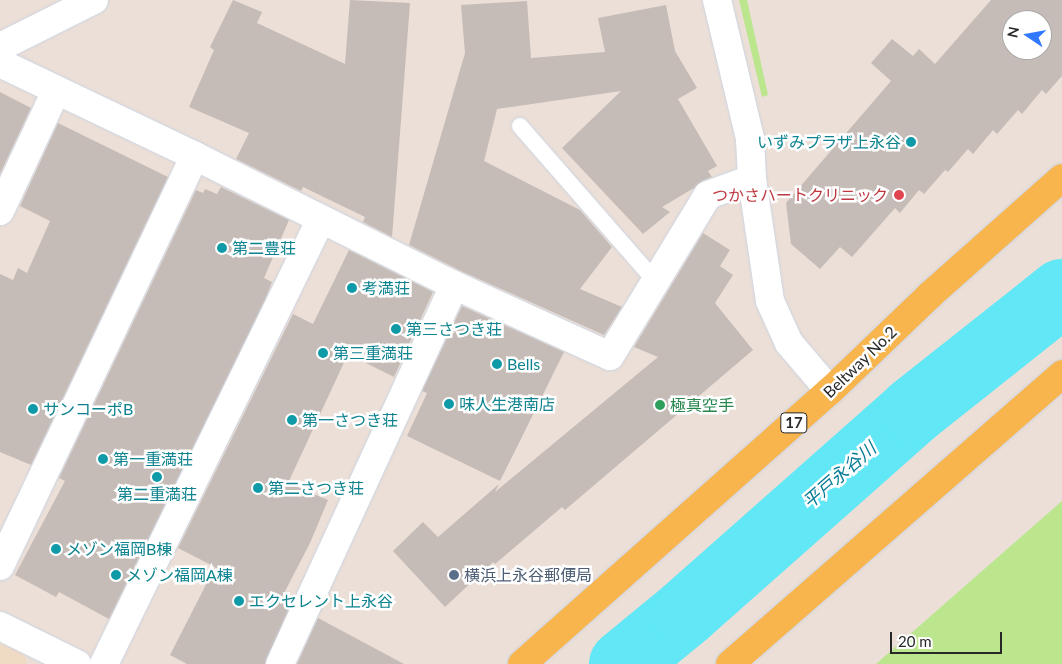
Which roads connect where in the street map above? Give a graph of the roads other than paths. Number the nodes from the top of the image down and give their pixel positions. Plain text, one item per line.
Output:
1 (94, 0) edge
2 (717, 0) edge
3 (0, 47) edge
4 (0, 63) edge
5 (56, 91) junction
6 (520, 126) dead end
7 (195, 156) junction
8 (1062, 178) edge
9 (752, 179) junction
10 (0, 211) edge
11 (321, 220) junction
12 (655, 281) junction
13 (454, 286) junction
14 (1062, 374) edge
15 (830, 391) junction
16 (0, 566) edge
17 (0, 626) edge
18 (71, 663) edge
19 (104, 664) edge
20 (280, 664) edge
21 (522, 664) edge
22 (730, 664) edge

1 - 3 street
2 - 9 street
4 - 5 street
5 - 7 street
5 - 10 street
6 - 12 lane
7 - 11 street
7 - 16 street
8 - 15 main road, Beltway No.2 / 17
9 - 12 street
9 - 15 street
11 - 13 street
11 - 19 street
12 - 13 street
13 - 20 street
14 - 22 main road
15 - 21 main road, Beltway No.2 / 17
17 - 18 street

